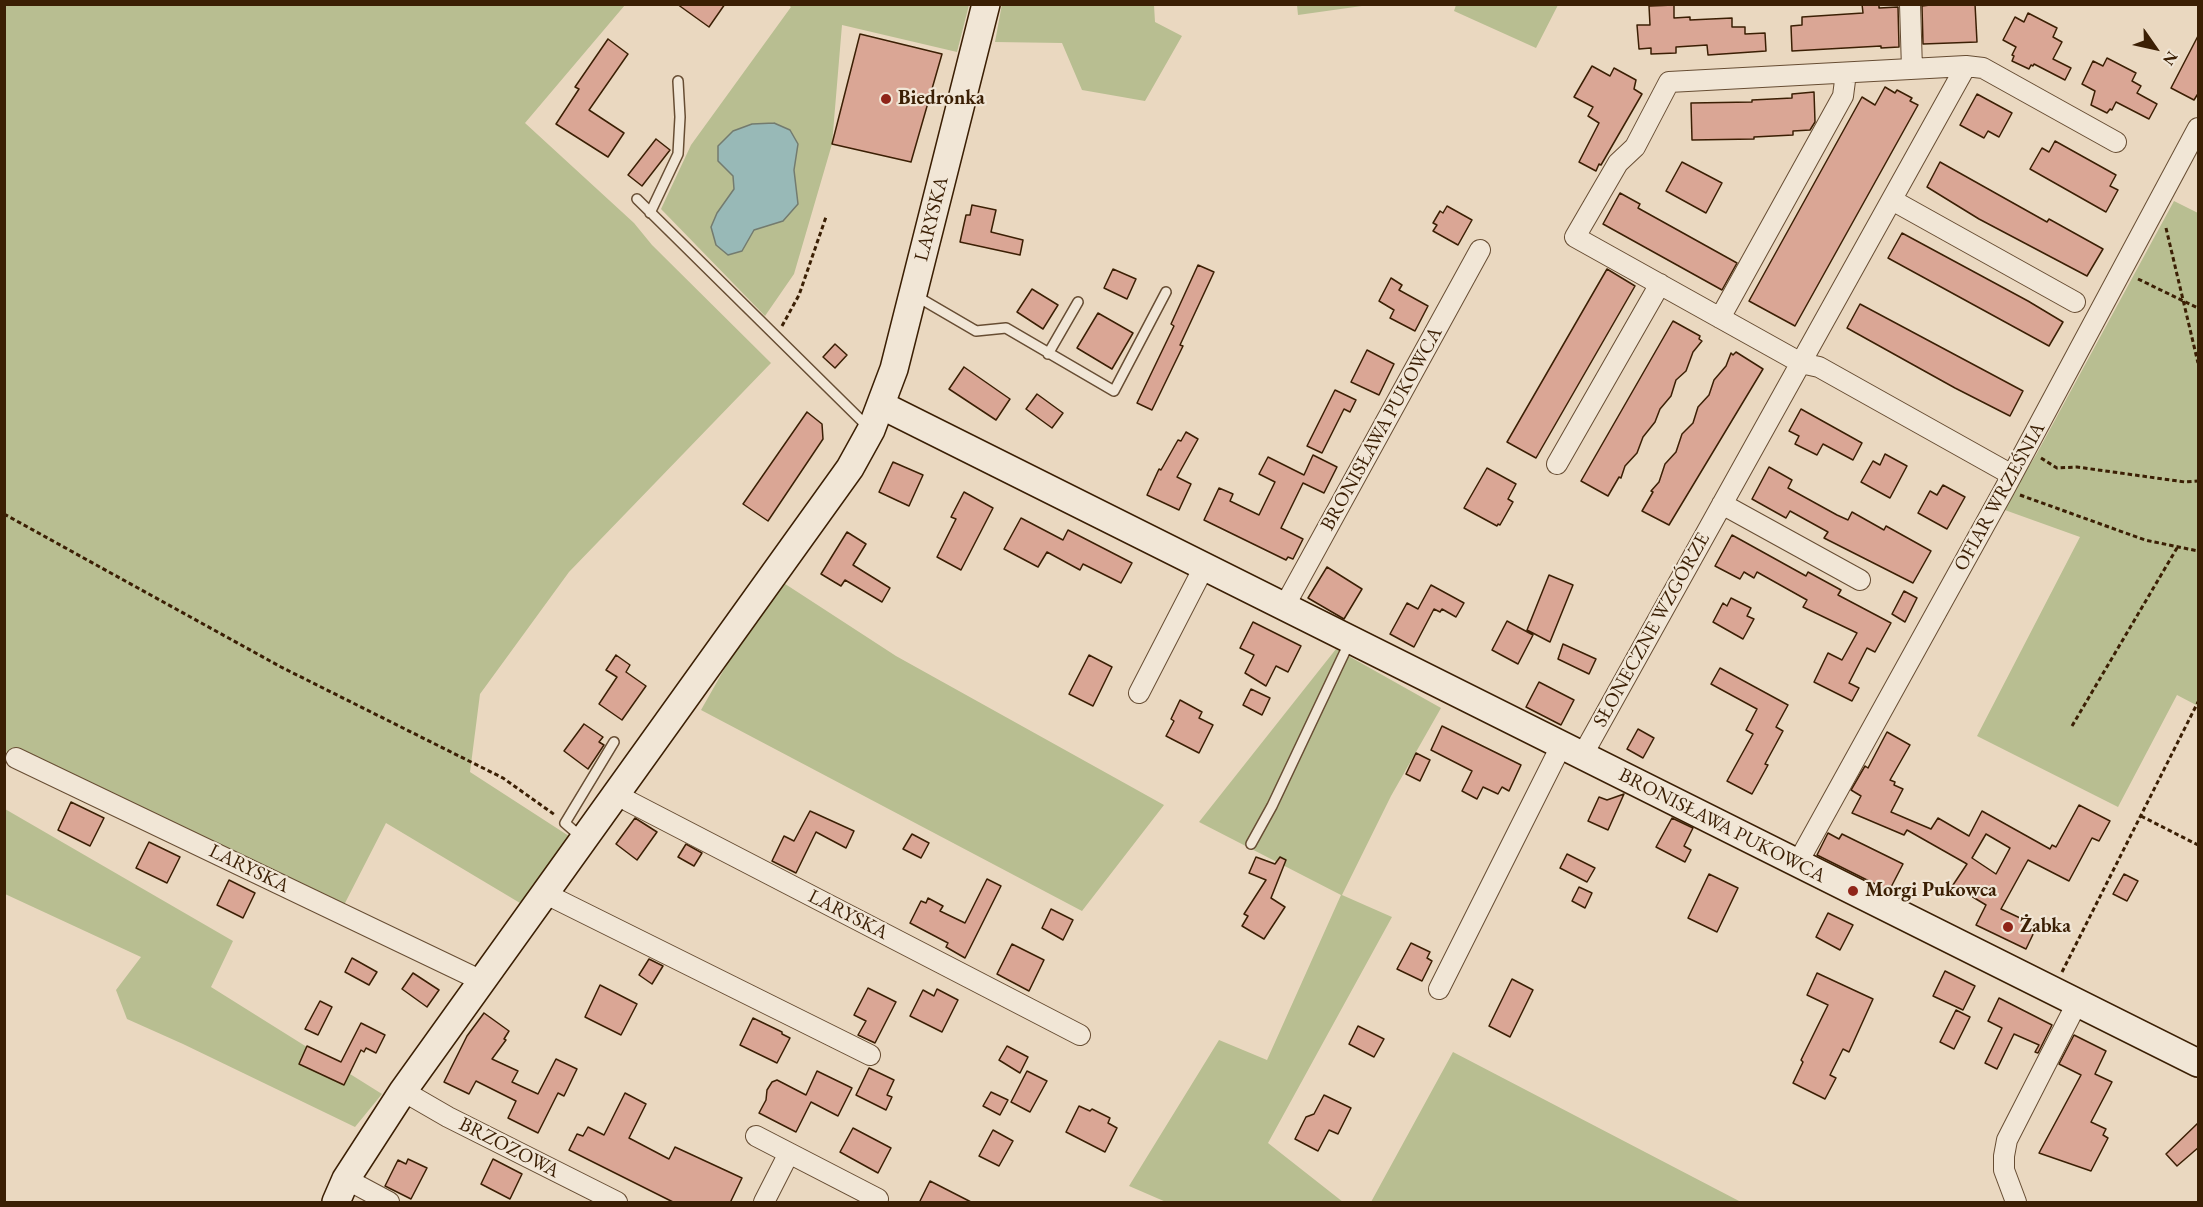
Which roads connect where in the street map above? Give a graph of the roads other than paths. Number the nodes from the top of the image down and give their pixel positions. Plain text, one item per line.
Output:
1 (986, 4) edge
2 (1911, 4) edge
3 (1966, 66) junction
4 (1912, 69) junction
5 (1846, 73) junction
6 (678, 81) dead end
7 (2199, 128) edge
8 (2116, 142) dead end
9 (637, 200) dead end
10 (1892, 200) junction
11 (650, 213) junction
12 (1480, 250) dead end
13 (1660, 284) junction
14 (1166, 292) dead end
15 (914, 295) junction
16 (1078, 302) dead end
17 (2075, 302) dead end
18 (1720, 318) junction
19 (1048, 354) junction
20 (1801, 363) junction
21 (881, 405) junction
22 (871, 430) junction
23 (1557, 464) dead end
24 (2008, 482) junction
25 (1722, 504) junction
26 (1204, 567) junction
27 (1860, 580) dead end
28 (1284, 607) junction
29 (1351, 640) junction
30 (1139, 693) dead end
31 (614, 742) dead end
32 (1572, 751) junction
33 (16, 758) dead end
34 (616, 793) junction
35 (574, 831) junction
36 (1251, 843) dead end
37 (1797, 864) junction
38 (545, 891) junction
39 (482, 981) junction
40 (1439, 989) dead end
41 (2077, 1003) junction
42 (1080, 1035) dead end
43 (870, 1055) dead end
44 (2199, 1064) edge
45 (403, 1091) junction
46 (756, 1136) dead end
47 (789, 1153) junction
48 (341, 1191) edge
49 (878, 1198) dead end
50 (388, 1203) edge
51 (617, 1203) edge
52 (764, 1203) edge
53 (2016, 1203) edge

1 - 15 street, LARYSKA
2 - 4 street
3 - 4 street
3 - 8 street
3 - 10 street, SŁONECZNE WZGÓRZE
4 - 5 street
5 - 13 street
5 - 18 street
6 - 11 lane
7 - 24 street, OFIAR WRZEŚNIA
9 - 11 lane
10 - 17 street
10 - 20 street, SŁONECZNE WZGÓRZE
11 - 22 lane
12 - 28 street, BRONISŁAWA PUKOWCA
13 - 18 street
13 - 23 street
14 - 19 lane
15 - 19 lane
15 - 21 street, LARYSKA
16 - 19 lane
18 - 20 street
20 - 24 street
20 - 25 street, SŁONECZNE WZGÓRZE
21 - 22 street, LARYSKA
21 - 26 street, BRONISŁAWA PUKOWCA
22 - 34 street, LARYSKA
24 - 37 street, OFIAR WRZEŚNIA
25 - 27 street
25 - 32 street, SŁONECZNE WZGÓRZE
26 - 28 street, BRONISŁAWA PUKOWCA
26 - 30 street
28 - 29 street, BRONISŁAWA PUKOWCA
29 - 32 street, BRONISŁAWA PUKOWCA
29 - 36 lane
31 - 35 lane, LARYSKA
32 - 37 street, BRONISŁAWA PUKOWCA
32 - 40 street
33 - 39 street, LARYSKA
34 - 35 street, LARYSKA
34 - 42 street, LARYSKA
35 - 38 street, LARYSKA
37 - 41 street, BRONISŁAWA PUKOWCA
38 - 39 street, LARYSKA
38 - 43 street
39 - 45 street, LARYSKA
41 - 44 street, BRONISŁAWA PUKOWCA
41 - 53 street
45 - 48 street, LARYSKA
45 - 51 street, BRZOZOWA
46 - 47 street
47 - 49 street
47 - 52 street
48 - 50 street, LARYSKA

